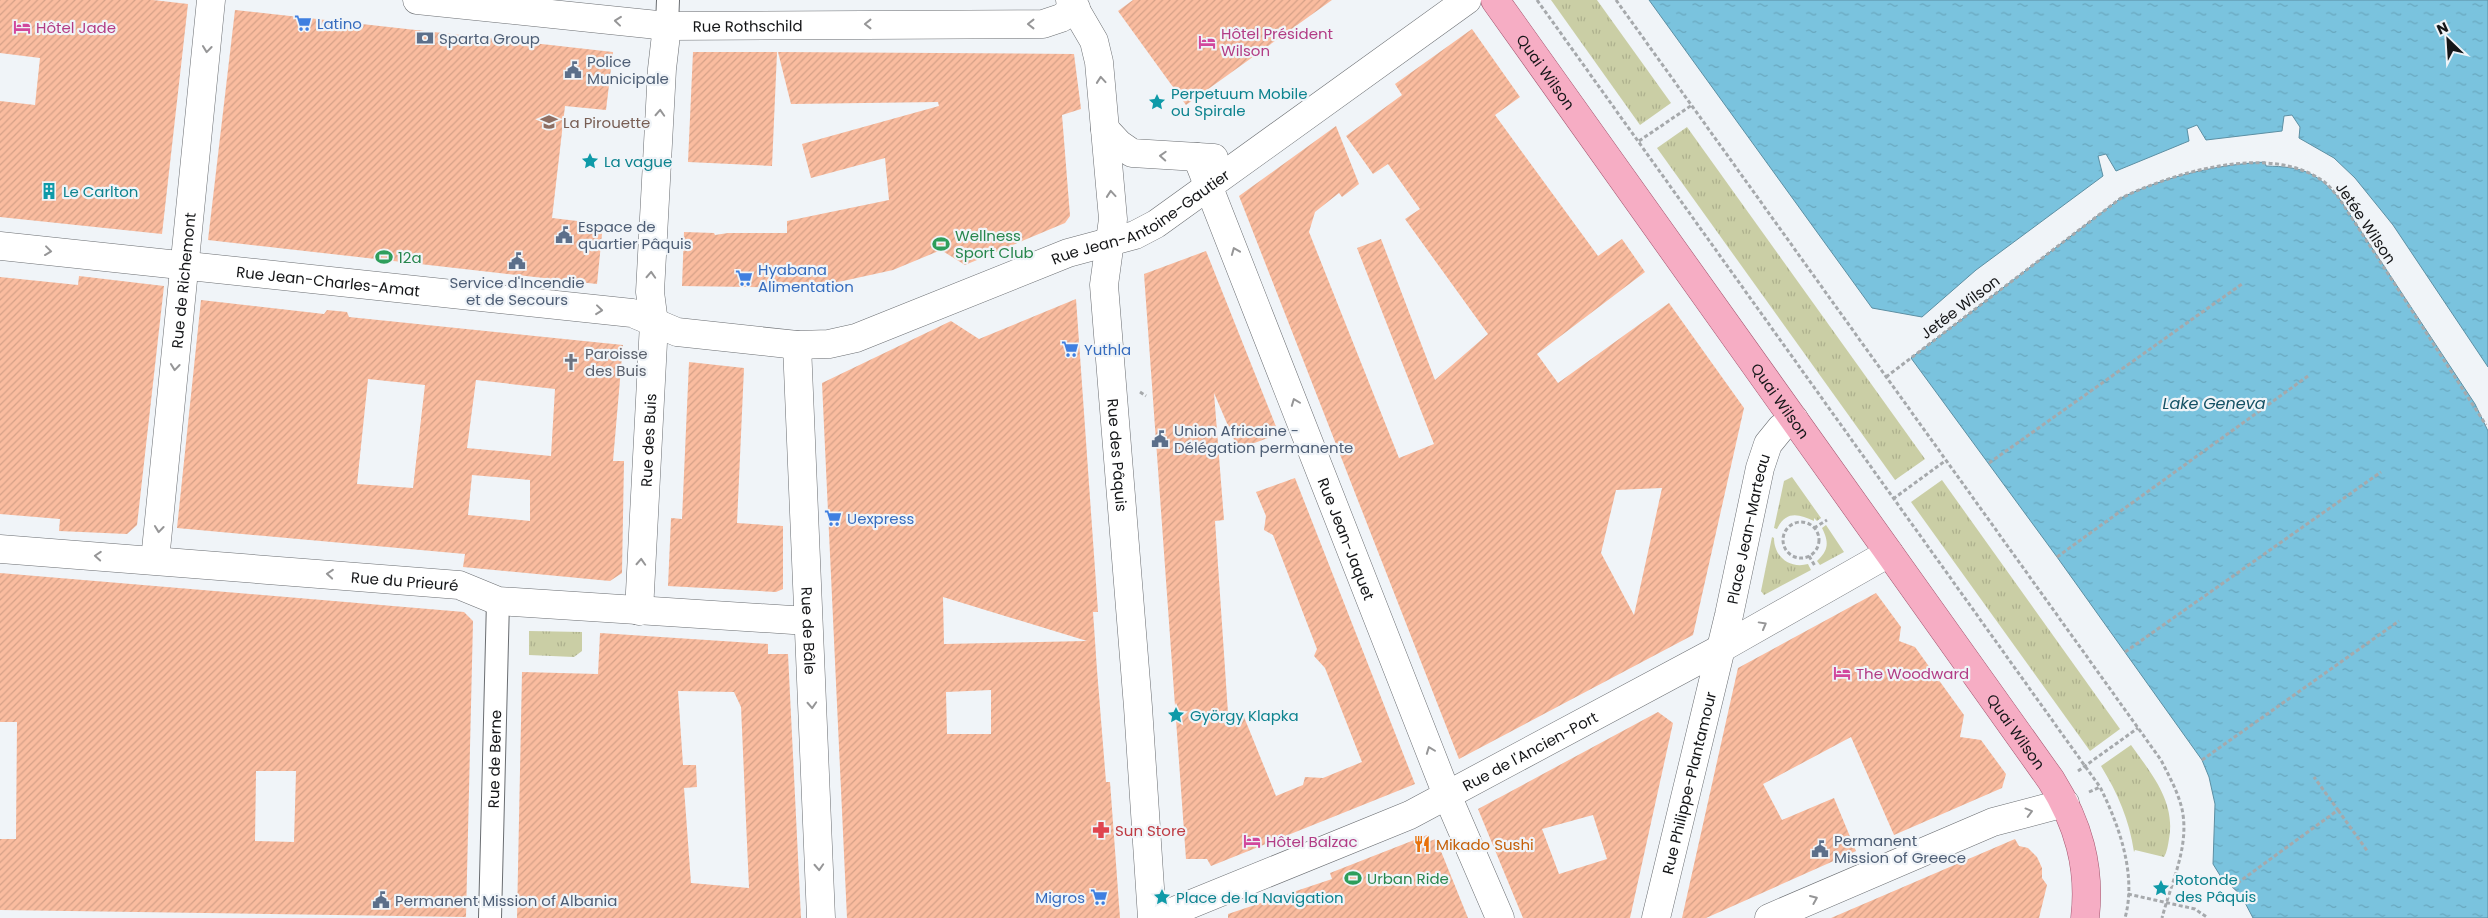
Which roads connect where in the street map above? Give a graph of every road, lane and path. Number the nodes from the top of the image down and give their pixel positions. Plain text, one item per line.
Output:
1 (211, 0) edge
2 (417, 0) edge
3 (1467, 0) edge
4 (1495, 0) edge
5 (1537, 0) edge
6 (1616, 0) edge
7 (1073, 4) edge
8 (668, 13) edge
9 (1692, 105) junction
10 (1105, 128) junction
11 (1639, 141) junction
12 (1197, 157) junction
13 (1247, 158) junction
14 (1208, 186) junction
15 (1109, 243) junction
16 (0, 246) edge
17 (185, 267) junction
18 (2242, 284) dead end
19 (654, 324) junction
20 (798, 345) junction
21 (2308, 376) dead end
22 (1886, 377) junction
23 (1794, 419) junction
24 (2486, 425) dead end
25 (1945, 461) junction
26 (1989, 463) dead end
27 (2382, 472) dead end
28 (1893, 499) junction
29 (1827, 520) dead end
30 (1814, 528) junction
31 (0, 548) edge
32 (1889, 553) junction
33 (2057, 557) dead end
34 (156, 560) junction
35 (498, 601) junction
36 (639, 611) junction
37 (808, 621) junction
38 (2399, 621) dead end
39 (1720, 649) junction
40 (2125, 652) dead end
41 (2138, 728) junction
42 (2202, 760) dead end
43 (2086, 766) junction
44 (2074, 774) dead end
45 (2314, 776) dead end
46 (1447, 795) junction
47 (2065, 803) junction
48 (2338, 810) junction
49 (2368, 852) dead end
50 (2232, 887) dead end
51 (2128, 894) junction
52 (2166, 903) junction
53 (490, 918) edge
54 (821, 918) edge
55 (1152, 918) edge
56 (1157, 918) edge
57 (1500, 918) edge
58 (1656, 918) edge
59 (1769, 918) edge
60 (2085, 918) edge
61 (2125, 918) edge
62 (2162, 918) edge
63 (2208, 918) edge

1 -> 17 street, Rue de Richemont
8 -> 2 street, Rue Rothschild
3 - 13 street, Rue Jean-Antoine-Gautier
4 - 23 main road, Quai Wilson
5 - 11 path
6 - 9 path
7 -> 8 street, Rue Rothschild
10 -> 7 street, Rue des Pâquis
19 -> 8 street, Rue des Buis
9 - 11 path
9 - 22 path
12 -> 10 street
15 -> 10 street, Rue des Pâquis
11 - 28 path
12 - 13 street
12 - 14 street, Rue Jean-Jaquet
13 - 14 street, Rue Jean-Antoine-Gautier
14 - 15 street, Rue Jean-Antoine-Gautier
46 -> 14 street, Rue Jean-Jaquet
15 - 20 street, Rue Jean-Antoine-Gautier
15 - 55 street, Rue des Pâquis
16 -> 17 street, Rue Jean-Charles-Amat
17 -> 19 street, Rue Jean-Charles-Amat
17 -> 34 street, Rue de Richemont
18 - 26 path
19 - 20 street, Rue Jean-Antoine-Gautier
36 -> 19 street, Rue des Buis
20 - 37 street, Rue de Bâle
21 - 33 path
22 - 24 path, Jetée Wilson
22 - 25 path
23 - 32 main road, Quai Wilson
23 - 39 street, Place Jean-Marteau
25 - 28 path
25 - 41 path
27 - 40 path
28 - 43 path
29 - 30 path
30 - 30 path
34 -> 31 street, Rue du Prieuré
39 -> 32 street, Rue de l'Ancien-Port
32 - 47 main road, Quai Wilson
35 -> 34 street, Rue du Prieuré
35 - 36 street, Rue du Prieuré
35 - 53 street, Rue de Berne
36 - 37 street, Rue du Prieuré
37 -> 54 street, Rue de Bâle
38 - 42 path
39 - 46 street, Rue de l'Ancien-Port
39 - 58 street, Rue Philippe-Plantamour
41 - 43 path
41 - 52 path
43 - 44 path
43 - 51 path
45 - 48 path
46 - 56 street, Rue de l'Ancien-Port
46 - 57 street, Rue Jean-Jaquet
59 -> 47 street
47 - 60 main road, Quai Wilson
48 - 49 path
48 - 50 path
51 - 52 path
51 - 61 path
52 - 62 path
52 - 63 path

